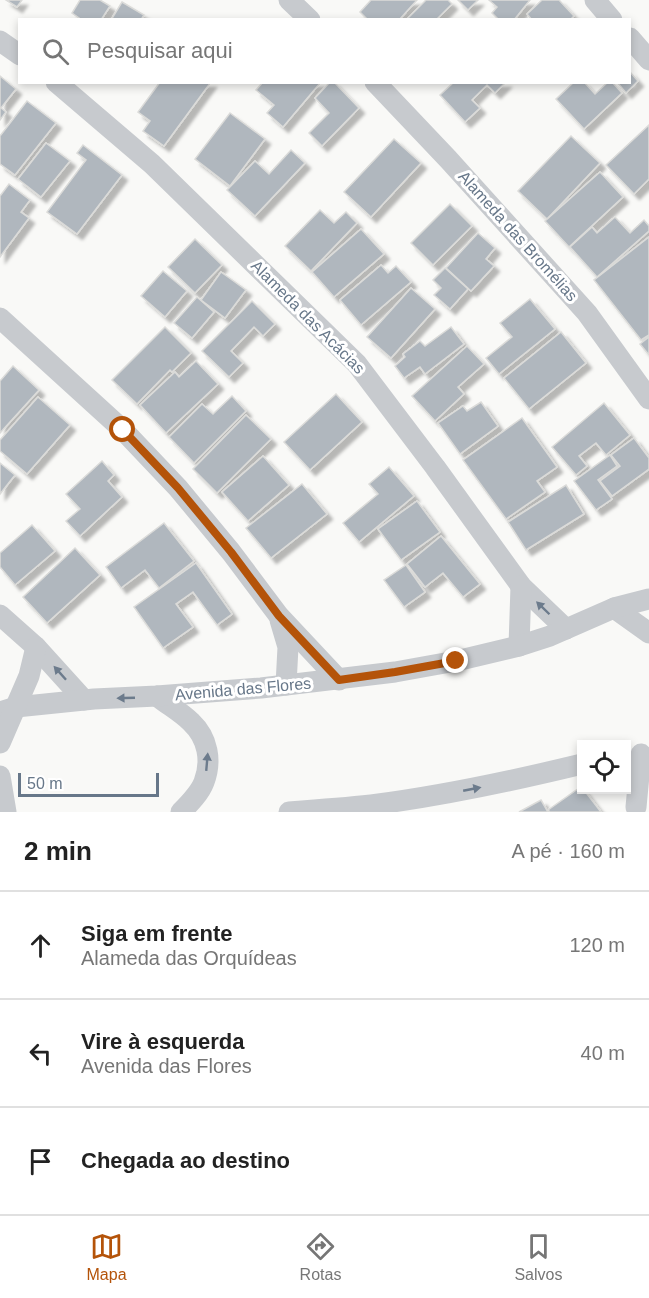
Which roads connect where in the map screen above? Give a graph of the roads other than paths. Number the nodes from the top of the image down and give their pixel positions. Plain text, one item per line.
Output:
1 (289, 0) edge
2 (595, 0) edge
3 (308, 18) edge
4 (610, 18) edge
5 (631, 39) edge
6 (0, 41) edge
7 (18, 54) edge
8 (649, 60) edge
9 (58, 84) edge
10 (377, 84) edge
11 (0, 318) edge
12 (649, 399) edge
13 (521, 586) junction
14 (649, 599) edge
15 (614, 608) junction
16 (0, 615) edge
17 (279, 616) junction
18 (566, 629) junction
19 (649, 633) edge
20 (36, 646) junction
21 (519, 646) junction
22 (339, 680) junction
23 (286, 686) junction
24 (157, 696) junction
25 (84, 700) junction
26 (8, 710) edge
27 (0, 743) edge
28 (641, 752) edge
29 (577, 765) edge
30 (0, 776) edge
31 (631, 793) edge
32 (427, 804) edge
33 (392, 807) edge
34 (637, 809) edge
35 (3, 812) edge
36 (181, 812) edge
37 (289, 812) edge

1 - 3 street
2 - 4 street
5 - 8 street
6 - 7 street
9 - 13 street, Alameda das Acácias
10 - 12 street, Alameda das Bromélias
11 - 17 street
18 -> 13 street, Alameda das Acácias
13 - 21 street
14 - 15 street, Avenida das Flores
15 - 18 street, Avenida das Flores
15 - 19 street
16 - 20 street
17 - 22 street
17 - 23 street
18 - 21 street, Avenida das Flores
25 -> 20 street
20 - 26 street
21 - 22 street, Avenida das Flores
22 - 23 street, Avenida das Flores
23 - 24 street, Avenida das Flores
24 -> 25 street, Avenida das Flores
36 -> 24 street
25 - 26 street, Avenida das Flores
26 - 27 street
28 - 34 street
32 -> 29 street
30 - 35 street
31 - 34 street
32 - 33 street
33 - 37 street

